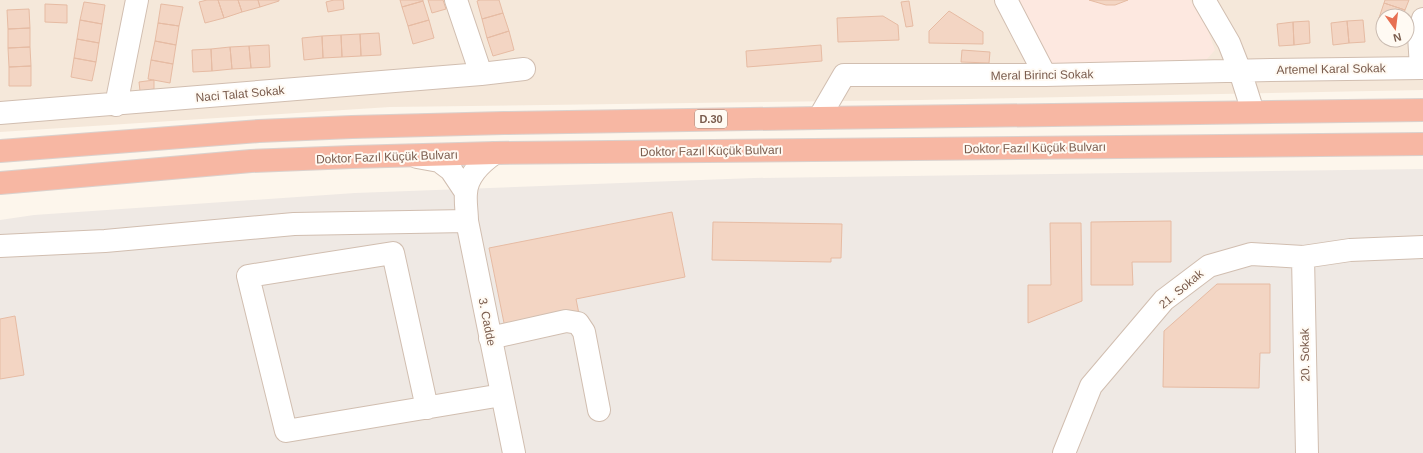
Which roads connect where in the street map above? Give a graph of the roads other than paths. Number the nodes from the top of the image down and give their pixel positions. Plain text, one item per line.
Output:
1 (137, 0) edge
2 (456, 0) edge
3 (1006, 0) edge
4 (1204, 0) edge
5 (1423, 19) edge
6 (1422, 68) edge
7 (524, 69) dead end
8 (1240, 71) junction
9 (481, 74) junction
10 (1045, 76) junction
11 (116, 104) junction
12 (1423, 110) edge
13 (1253, 112) junction
14 (0, 113) edge
15 (819, 118) junction
16 (1423, 144) edge
17 (0, 151) edge
18 (495, 153) junction
19 (415, 156) junction
20 (0, 183) edge
21 (466, 191) junction
22 (467, 221) junction
23 (0, 246) edge
24 (1423, 247) edge
25 (1303, 257) junction
26 (490, 338) junction
27 (502, 395) junction
28 (426, 408) junction
29 (599, 410) dead end
30 (514, 453) edge
31 (1064, 453) edge
32 (1307, 453) edge

1 - 11 street
2 - 9 street
3 - 10 street
4 - 8 street
5 - 6 street
6 - 8 street, Artemel Karal Sokak
7 - 9 street
8 - 10 street, Meral Birinci Sokak
8 - 13 street
9 - 11 street, Naci Talat Sokak
10 - 15 street, Meral Birinci Sokak
11 - 14 street, Naci Talat Sokak
12 - 13 highway, D.30
13 - 15 highway, D.30
15 - 17 highway, D.30
16 - 18 highway, Doktor Fazıl Küçük Bulvarı
18 - 19 highway, Doktor Fazıl Küçük Bulvarı
18 - 21 street
19 - 20 highway, Doktor Fazıl Küçük Bulvarı
19 - 21 street
21 - 22 street, 3. Cadde
22 - 23 street
22 - 26 street, 3. Cadde
24 - 25 street, 21. Sokak
25 - 31 street, 21. Sokak
25 - 32 street, 20. Sokak
26 - 27 street, 3. Cadde
26 - 29 street
27 - 28 street
27 - 30 street, 3. Cadde
28 - 28 street

